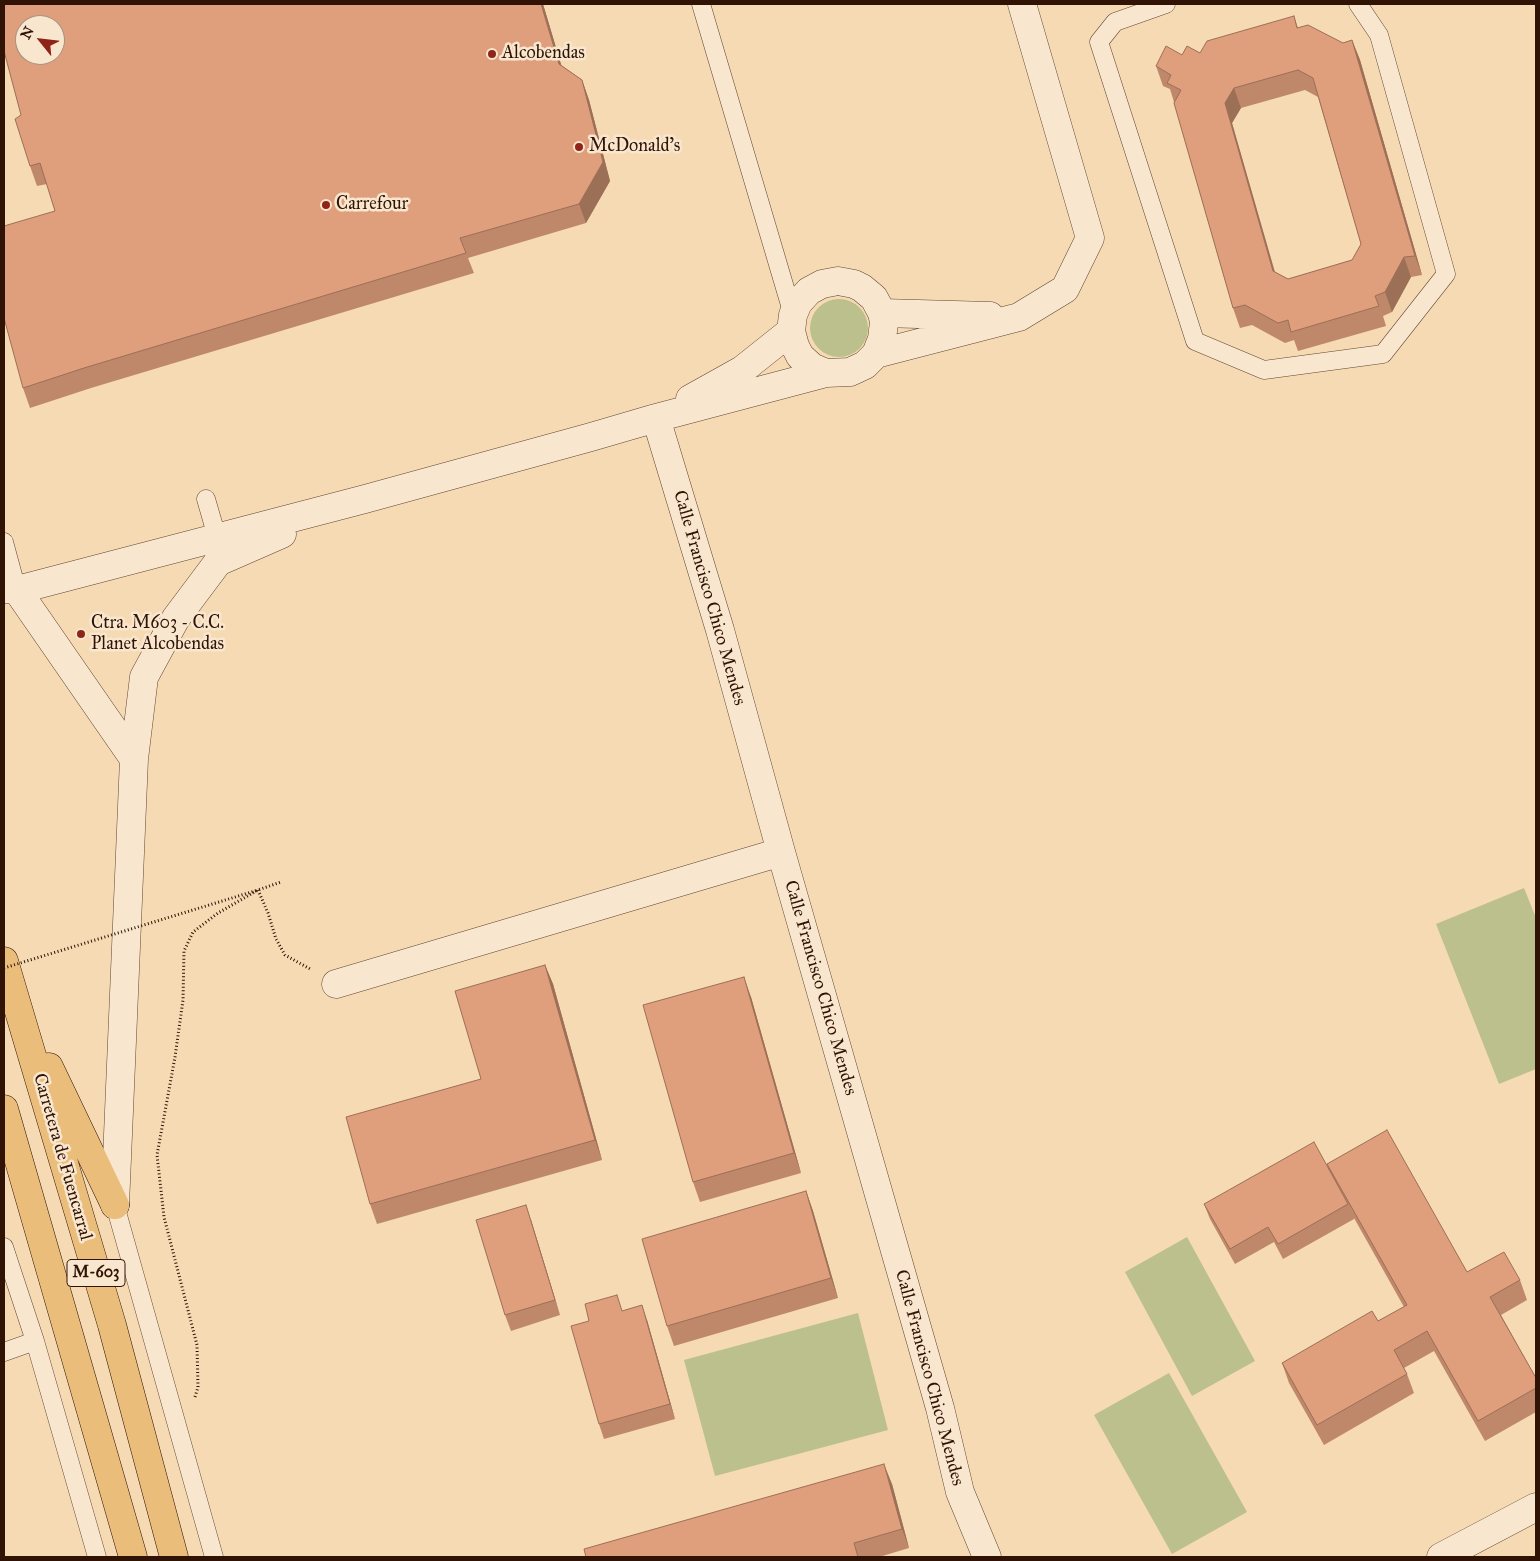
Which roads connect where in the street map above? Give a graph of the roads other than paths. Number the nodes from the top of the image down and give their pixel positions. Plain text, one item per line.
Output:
1 (701, 4) edge
2 (1022, 4) edge
3 (1166, 4) edge
4 (1358, 4) edge
5 (882, 313) junction
6 (1019, 317) junction
7 (792, 323) junction
8 (876, 354) junction
9 (826, 373) junction
10 (656, 418) junction
11 (206, 499) dead end
12 (365, 499) junction
13 (217, 537) junction
14 (4, 542) edge
15 (11, 589) edge
16 (134, 759) junction
17 (781, 852) junction
18 (4, 960) edge
19 (8, 979) edge
20 (336, 984) road end
21 (4, 1109) edge
22 (115, 1205) junction
23 (4, 1247) edge
24 (36, 1341) junction
25 (4, 1352) edge
26 (1536, 1507) edge
27 (97, 1557) edge
28 (133, 1557) edge
29 (174, 1557) edge
30 (214, 1557) edge
31 (986, 1557) edge
32 (1441, 1557) edge

1 - 7 lane
2 - 6 street
3 - 4 lane
5 - 6 street
5 - 7 street
5 - 8 street
6 - 8 street
7 - 9 street
7 - 10 street
8 - 9 street
9 - 10 street
10 - 12 street
10 - 17 street, Calle Francisco Chico Mendes
11 - 13 lane
12 - 13 street
12 - 16 street
13 - 15 street
14 - 15 lane
15 - 16 street
16 - 22 street
17 - 20 street
17 - 31 street, Calle Francisco Chico Mendes
18 - 19 highway, Carretera de Fuencarral / M-603
19 - 22 highway
19 - 29 highway, Carretera de Fuencarral / M-603
21 - 28 highway, M-603
22 - 30 lane
23 - 24 lane
24 - 25 lane
24 - 27 lane
26 - 32 street

